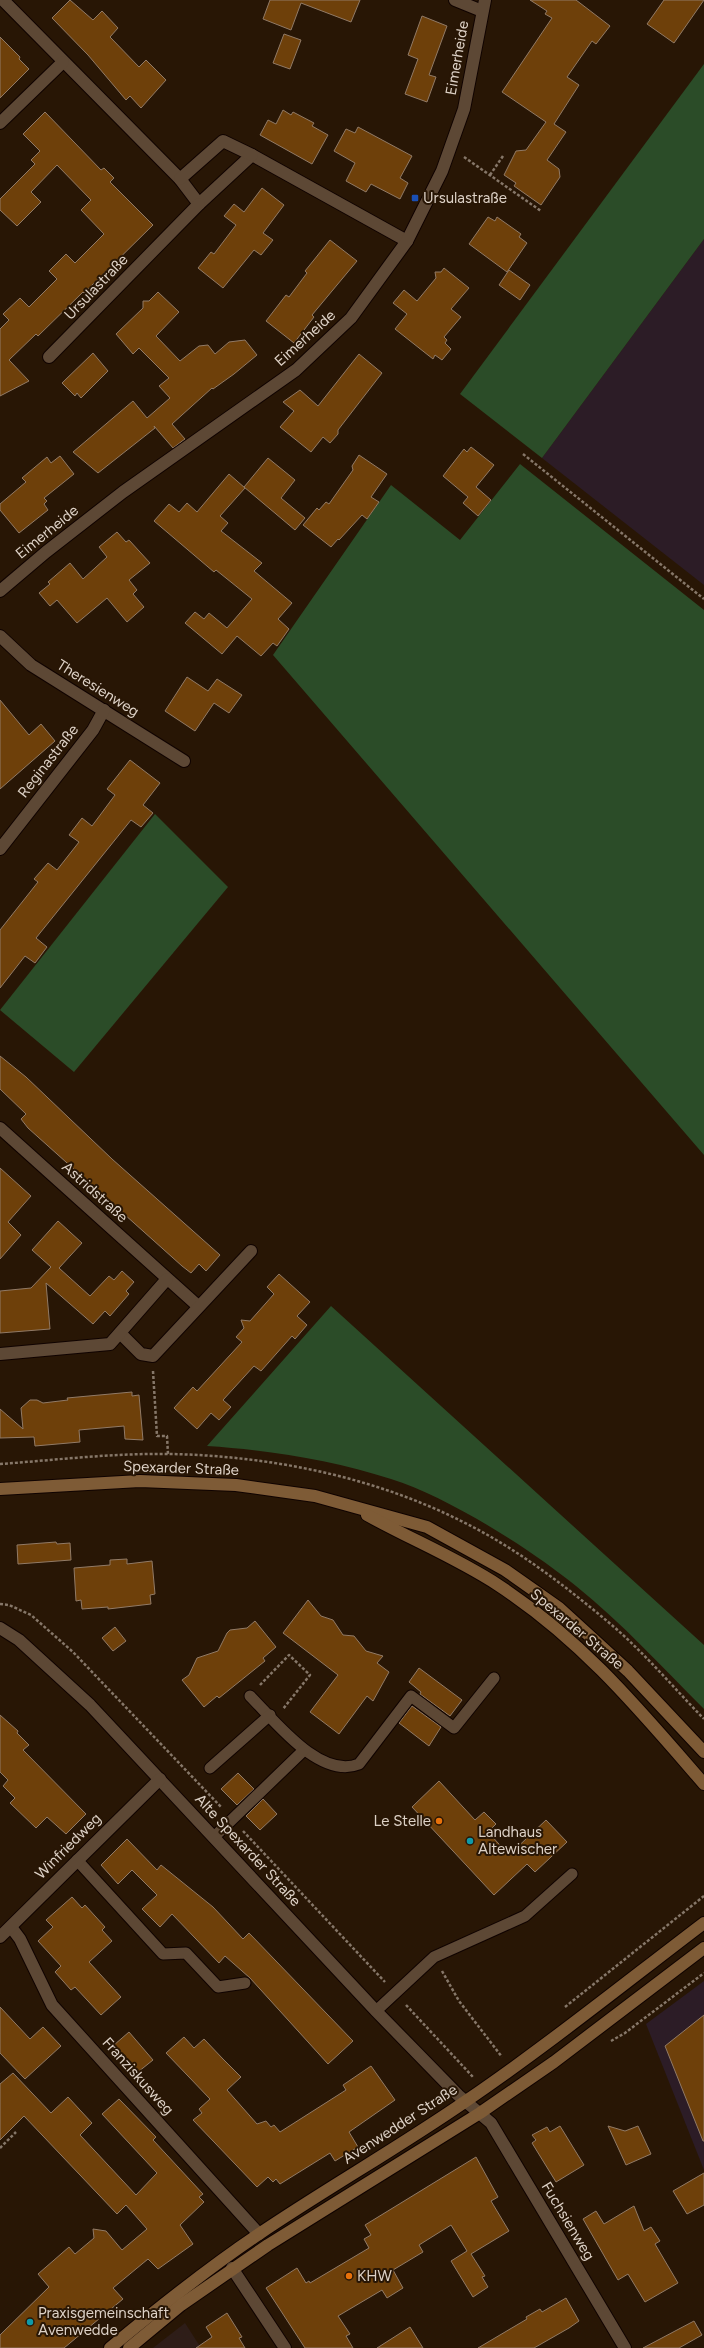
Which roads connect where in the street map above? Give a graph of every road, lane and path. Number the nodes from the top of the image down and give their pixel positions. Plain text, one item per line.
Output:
1 (3, 0) edge
2 (455, 0) edge
3 (483, 5) edge
4 (63, 62) junction
5 (0, 123) edge
6 (449, 151) junction
7 (252, 155) junction
8 (503, 156) dead end
9 (490, 175) junction
10 (180, 178) junction
11 (199, 204) junction
12 (540, 211) dead end
13 (407, 241) junction
14 (50, 357) dead end
15 (523, 454) dead end
16 (0, 592) edge
17 (704, 599) edge
18 (0, 636) edge
19 (104, 710) junction
20 (184, 761) dead end
21 (0, 848) edge
22 (0, 1129) edge
23 (251, 1251) dead end
24 (167, 1279) junction
25 (198, 1306) junction
26 (120, 1333) junction
27 (0, 1354) edge
28 (153, 1356) junction
29 (168, 1454) dead end
30 (0, 1489) edge
31 (358, 1509) junction
32 (0, 1604) edge
33 (0, 1628) edge
34 (494, 1678) dead end
35 (250, 1696) joint
36 (272, 1718) junction
37 (304, 1750) junction
38 (704, 1752) edge
39 (210, 1768) dead end
40 (160, 1778) junction
41 (704, 1784) edge
42 (233, 1820) junction
43 (214, 1837) junction
44 (77, 1860) junction
45 (572, 1874) dead end
46 (704, 1923) edge
47 (11, 1927) junction
48 (0, 1936) edge
49 (704, 1948) edge
50 (434, 1958) junction
51 (245, 1984) dead end
52 (396, 1994) junction
53 (376, 2011) junction
54 (502, 2057) dead end
55 (475, 2079) dead end
56 (466, 2102) junction
57 (480, 2113) junction
58 (16, 2132) dead end
59 (0, 2148) edge
60 (259, 2234) junction
61 (232, 2268) junction
62 (110, 2348) edge
63 (129, 2348) edge
64 (285, 2348) edge
65 (624, 2348) edge

1 - 4 street
2 - 3 street
3 - 6 street, Eimerheide
4 - 5 street
4 - 10 street
6 - 9 path
6 - 13 street, Eimerheide
7 - 10 street
7 - 11 street, Ursulastraße
7 - 13 street
8 - 9 path
9 - 12 path
10 - 11 street
11 - 14 street, Ursulastraße
13 - 16 street, Eimerheide
15 - 17 path
18 - 19 street, Theresienweg
19 - 20 street, Theresienweg
19 - 21 street, Reginastraße
22 - 24 street, Astridstraße
23 - 25 street
24 - 25 street, Astridstraße
24 - 26 street
25 - 28 street
26 - 27 street
26 - 28 street
28 - 29 path
30 - 31 main road, Spexarder Straße
31 - 38 main road, Spexarder Straße
31 - 41 main road, Spexarder Straße
32 - 42 path
33 - 40 street, Alte Spexarder Straße
34 - 37 lane
35 - 36 lane
35 - 36 path
36 - 37 lane
36 - 39 lane
37 - 42 lane
40 - 43 street, Alte Spexarder Straße
40 - 44 street, Winfriedweg
42 - 43 lane
42 - 52 path
43 - 53 street, Alte Spexarder Straße
44 - 47 street, Winfriedweg
44 - 51 lane
45 - 50 lane
46 - 56 main road, Avenwedder Straße
47 - 48 street, Winfriedweg
47 - 60 street, Franziskusweg
49 - 57 main road, Avenwedder Straße
50 - 52 lane
50 - 54 path
52 - 53 lane
52 - 55 path
53 - 56 street, Alte Spexarder Straße
56 - 57 street, Fuchsienweg
56 - 60 main road, Avenwedder Straße
57 - 61 main road, Avenwedder Straße
57 - 65 street, Fuchsienweg
58 - 59 path
60 - 62 main road, Avenwedder Straße
61 - 63 main road, Avenwedder Straße
61 - 64 street

